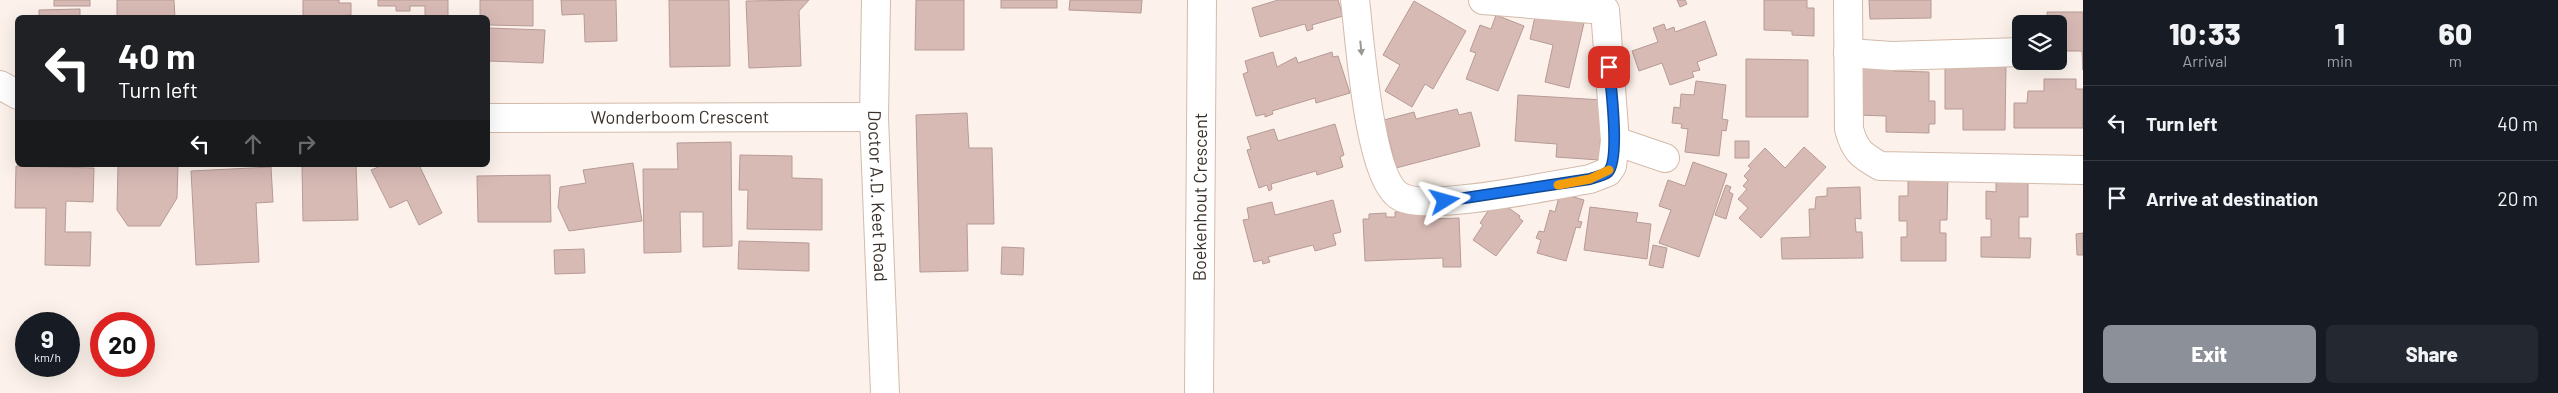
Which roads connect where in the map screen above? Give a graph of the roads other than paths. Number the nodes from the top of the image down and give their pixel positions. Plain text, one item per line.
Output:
1 (876, 0) edge
2 (1202, 0) edge
3 (1355, 0) edge
4 (1483, 0) edge
5 (1848, 0) edge
6 (1605, 5) edge
7 (2012, 52) edge
8 (1848, 53) junction
9 (0, 85) edge
10 (15, 93) edge
11 (874, 117) junction
12 (490, 118) edge
13 (1615, 141) junction
14 (1665, 158) dead end
15 (2083, 170) edge
16 (885, 393) edge
17 (1199, 393) edge

1 - 11 street, Doctor A.D. Keet Road
2 - 17 street, Boekenhout Crescent
3 -> 13 street
4 - 6 street
5 - 8 street
6 - 13 street
7 - 8 street
8 - 15 street
9 - 10 street
11 - 12 street, Wonderboom Crescent
11 - 16 street, Doctor A.D. Keet Road
13 - 14 street

